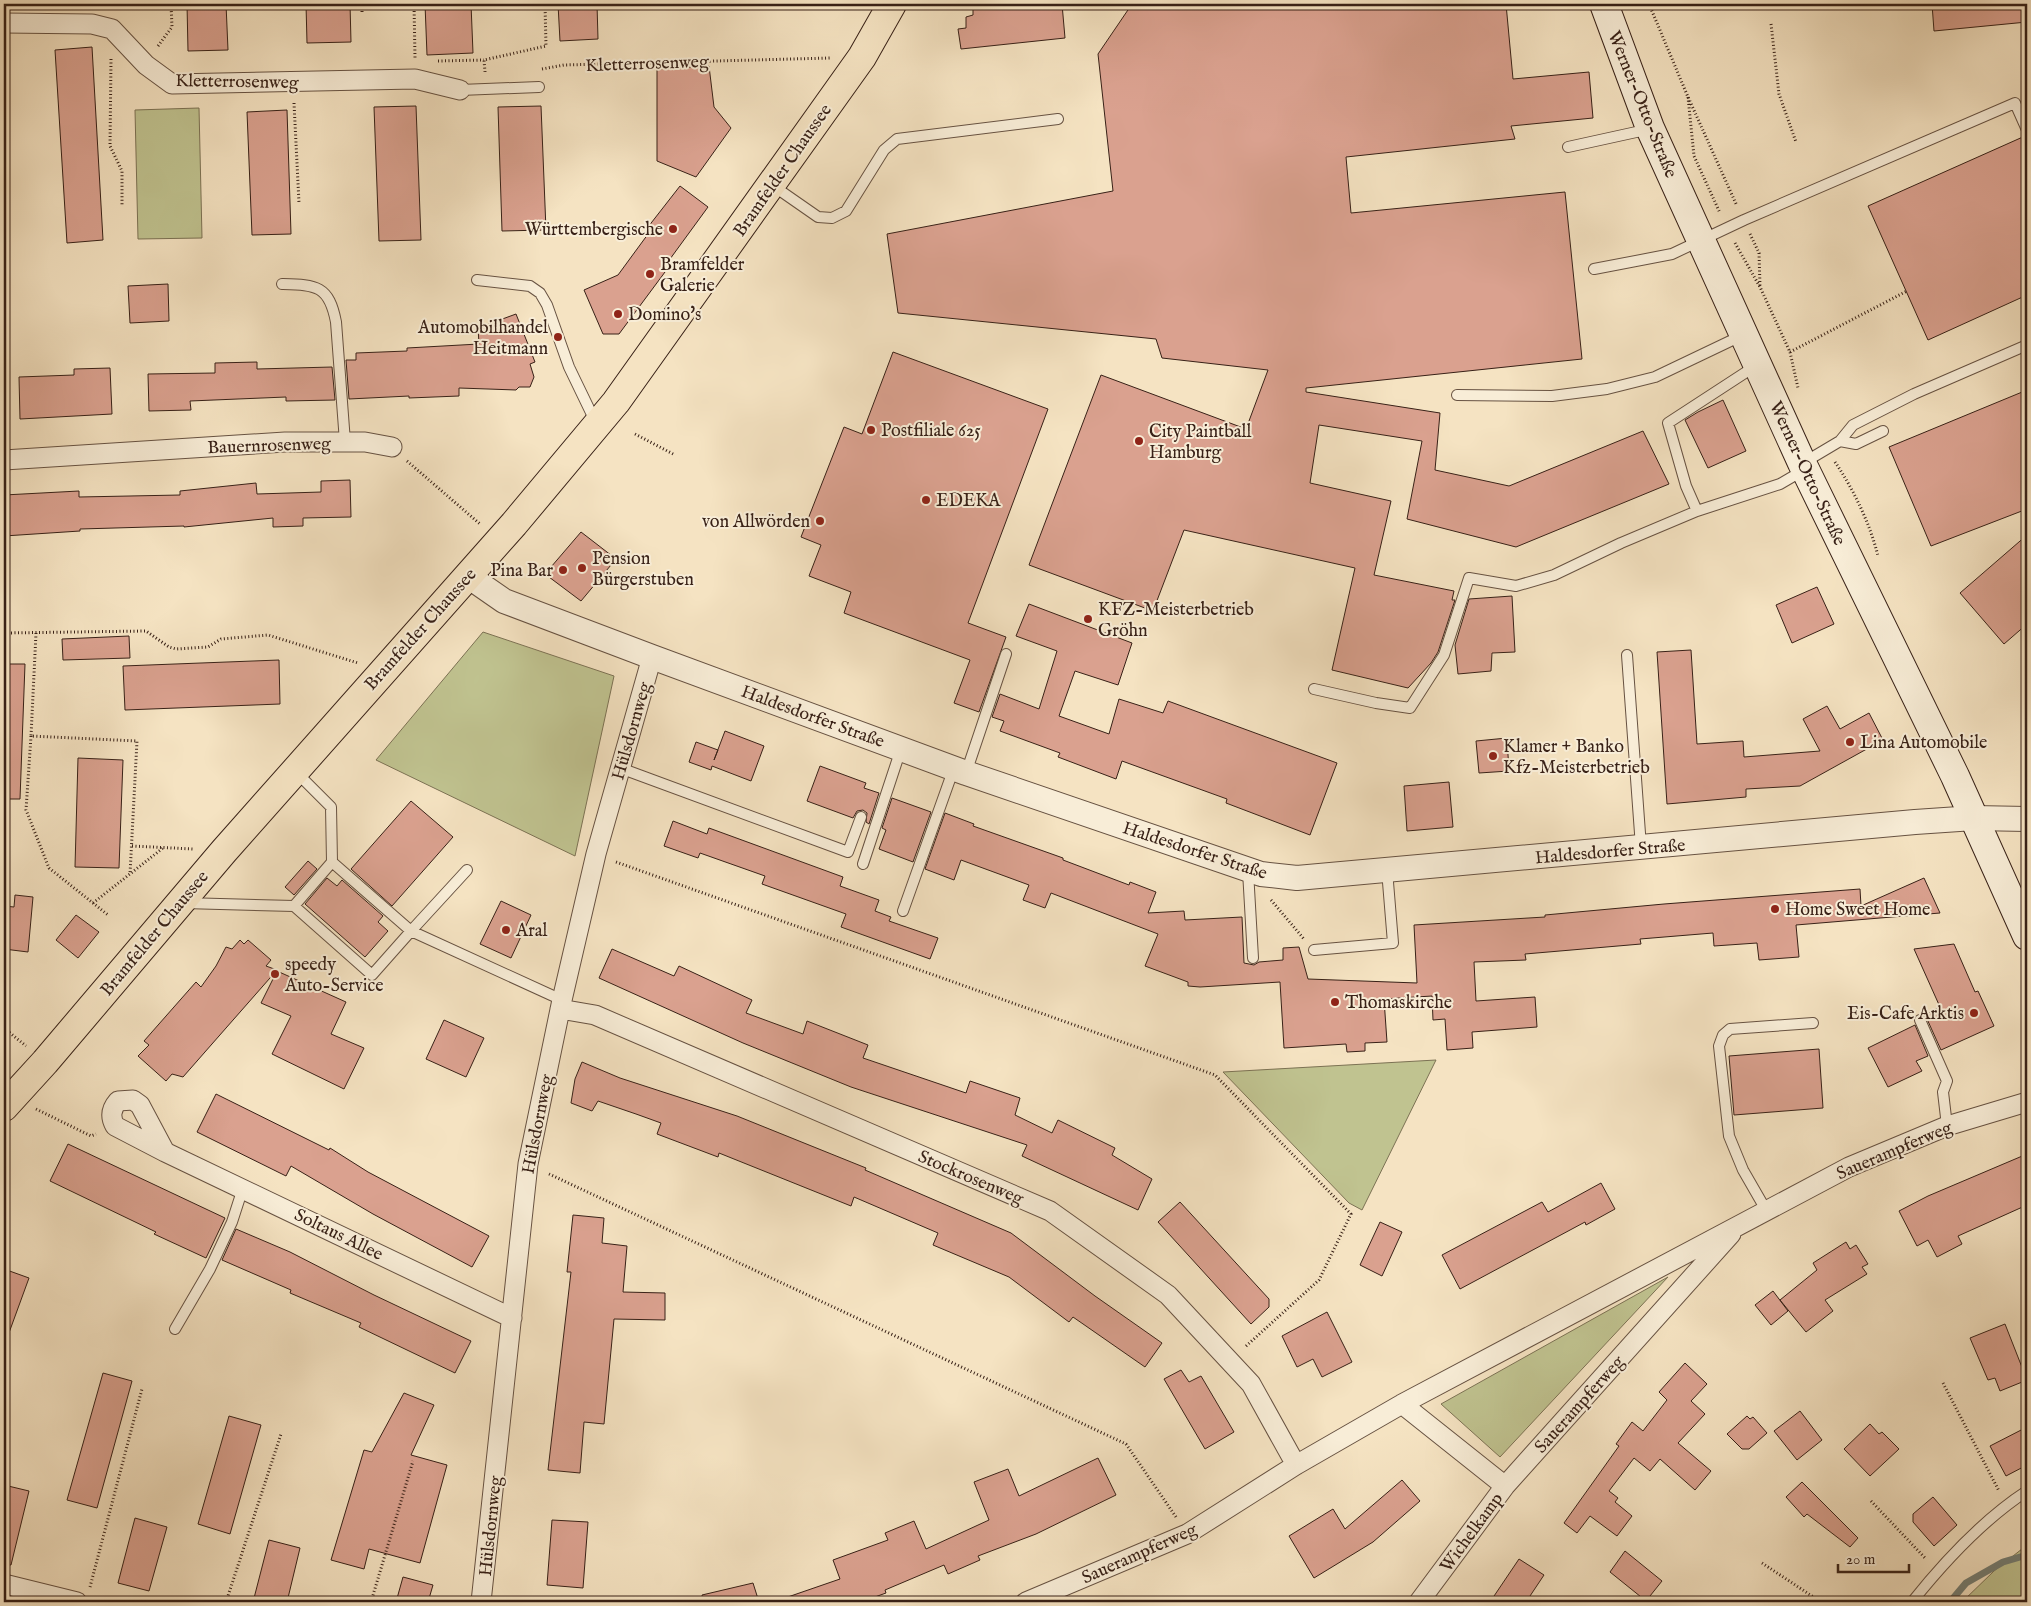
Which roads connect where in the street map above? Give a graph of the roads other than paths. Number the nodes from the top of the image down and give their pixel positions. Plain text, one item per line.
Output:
1 (892, 4) edge
2 (1604, 4) edge
3 (4, 23) edge
4 (539, 87) dead end
5 (460, 90) joint
6 (1058, 119) dead end
7 (1650, 128) junction
8 (2027, 130) edge
9 (1568, 147) dead end
10 (772, 184) junction
11 (1701, 241) junction
12 (1594, 268) dead end
13 (477, 280) dead end
14 (282, 284) dead end
15 (1744, 334) junction
16 (2027, 345) edge
17 (1758, 365) junction
18 (1457, 395) dead end
19 (597, 424) junction
20 (1883, 431) dead end
21 (1840, 441) junction
22 (345, 442) junction
23 (392, 447) road end
24 (4, 460) edge
25 (1803, 466) junction
26 (1697, 511) junction
27 (468, 576) junction
28 (1006, 654) dead end
29 (1627, 655) dead end
30 (652, 657) junction
31 (1314, 689) dead end
32 (902, 748) junction
33 (620, 768) junction
34 (294, 770) junction
35 (960, 770) junction
36 (861, 817) dead end
37 (1974, 818) junction
38 (2027, 818) edge
39 (1642, 848) junction
40 (332, 862) junction
41 (863, 864) dead end
42 (467, 870) dead end
43 (1387, 870) junction
44 (1255, 872) junction
45 (180, 903) junction
46 (294, 906) junction
47 (903, 911) dead end
48 (411, 931) junction
49 (2027, 936) edge
50 (1314, 950) road end
51 (1253, 958) dead end
52 (561, 1004) junction
53 (1920, 1020) dead end
54 (1813, 1023) dead end
55 (8, 1101) edge
56 (2027, 1102) edge
57 (1947, 1126) junction
58 (165, 1152) junction
59 (243, 1188) junction
60 (1766, 1210) junction
61 (1740, 1224) junction
62 (512, 1318) junction
63 (175, 1329) dead end
64 (1402, 1404) junction
65 (1296, 1466) junction
66 (1505, 1486) junction
67 (2027, 1491) edge
68 (4, 1584) edge
69 (83, 1598) edge
70 (482, 1602) edge
71 (1026, 1602) edge
72 (1420, 1602) edge
73 (1912, 1602) edge

1 - 10 main road, Bramfelder Chaussee
2 - 7 main road, Werner-Otto-Straße
3 - 5 street, Kletterrosenweg
4 - 5 lane
6 - 10 lane
7 - 9 lane
7 - 11 main road, Werner-Otto-Straße
8 - 11 lane
10 - 19 main road, Bramfelder Chaussee
11 - 12 lane
11 - 15 main road, Werner-Otto-Straße
13 - 19 lane
14 - 22 lane
15 - 17 main road, Werner-Otto-Straße
15 - 18 lane
16 - 21 lane
17 - 25 main road, Werner-Otto-Straße
17 - 26 lane
19 - 27 main road, Bramfelder Chaussee
20 - 21 lane
21 - 25 lane
22 - 23 street, Bauernrosenweg
22 - 24 street, Bauernrosenweg
25 - 26 lane
25 - 37 main road, Werner-Otto-Straße
26 - 31 lane
27 - 30 street, Haldesdorfer Straße
27 - 34 main road, Bramfelder Chaussee
28 - 35 lane
29 - 39 lane
30 - 32 street, Haldesdorfer Straße
30 - 33 street, Hülsdornweg
32 - 35 street, Haldesdorfer Straße
32 - 41 lane
33 - 36 lane
33 - 52 street, Hülsdornweg
34 - 40 lane
34 - 45 main road, Bramfelder Chaussee
35 - 44 street, Haldesdorfer Straße
35 - 47 lane
37 - 38 street, Haldesdorfer Straße
37 - 39 street, Haldesdorfer Straße
37 - 49 main road, Werner-Otto-Straße
39 - 43 street, Haldesdorfer Straße
40 - 46 lane
40 - 48 lane
42 - 48 lane
43 - 44 street, Haldesdorfer Straße
43 - 50 lane
44 - 51 lane
45 - 46 lane
45 - 55 main road, Bramfelder Chaussee
46 - 48 lane
48 - 52 lane
52 - 62 street, Hülsdornweg
52 - 65 street, Stockrosenweg
53 - 57 lane
54 - 60 lane
56 - 57 street, Sauerampferweg
57 - 60 street, Sauerampferweg
58 - 58 street, Soltaus Allee
58 - 59 street, Soltaus Allee
59 - 62 street, Soltaus Allee
59 - 63 lane
60 - 61 street, Sauerampferweg
61 - 64 street, Sauerampferweg
61 - 66 street, Sauerampferweg
62 - 70 street, Hülsdornweg
64 - 65 street, Sauerampferweg
64 - 66 street
65 - 71 street, Sauerampferweg
66 - 72 street, Wichelkamp
67 - 73 lane
68 - 69 street

